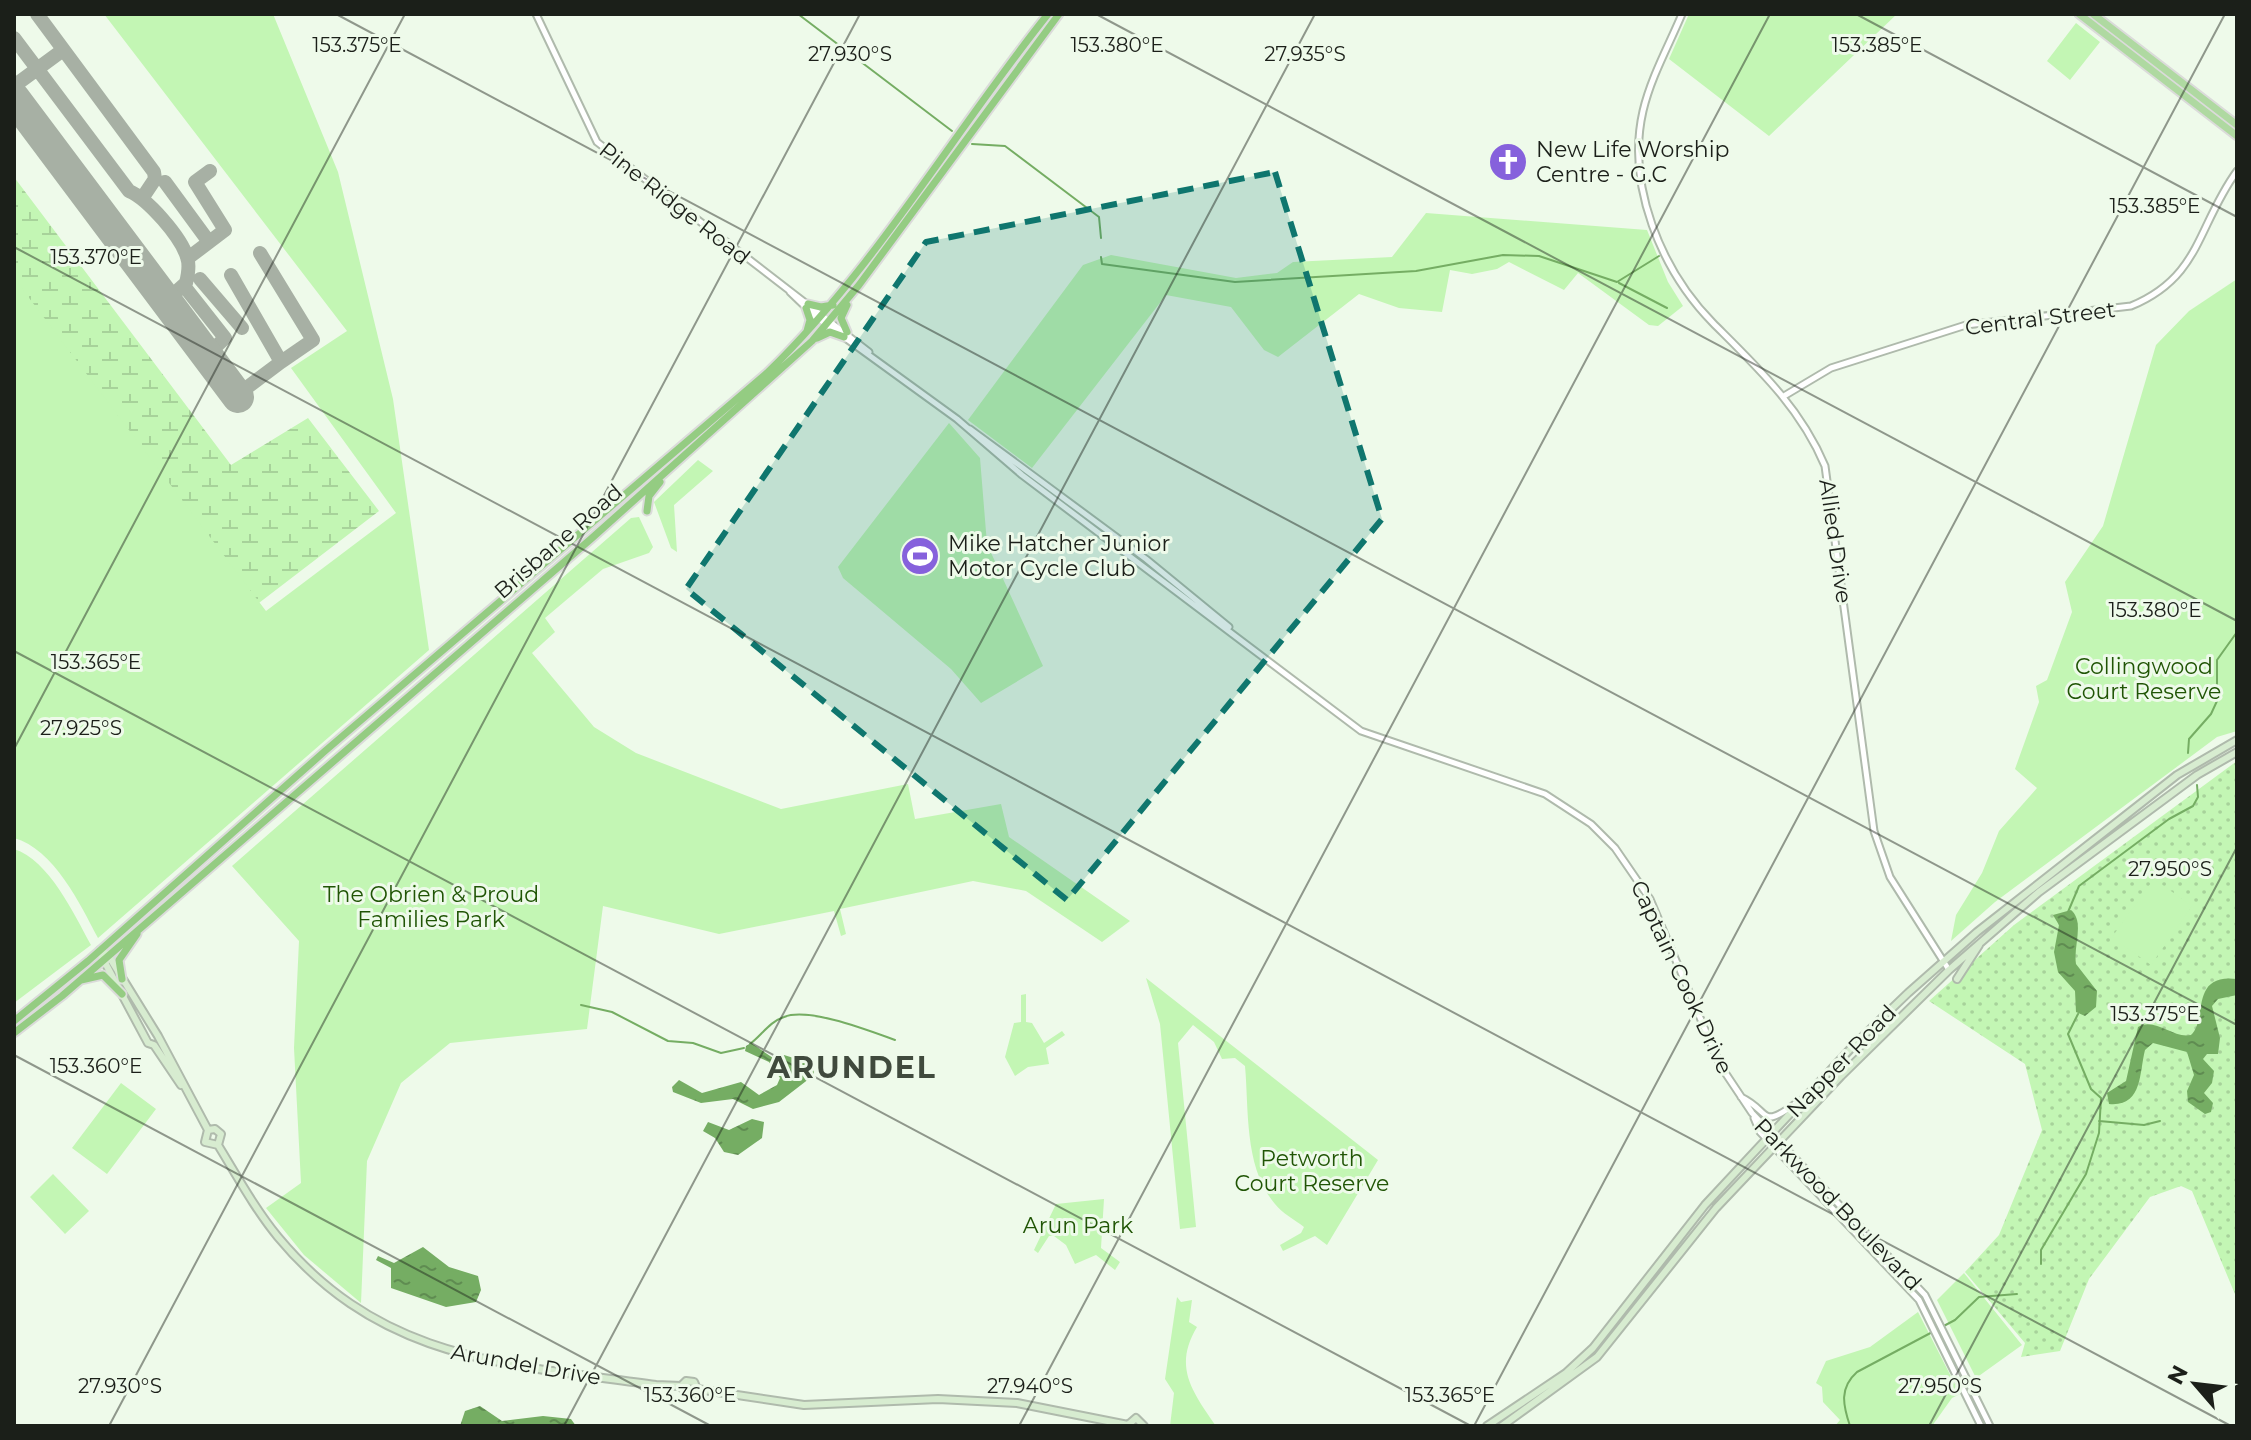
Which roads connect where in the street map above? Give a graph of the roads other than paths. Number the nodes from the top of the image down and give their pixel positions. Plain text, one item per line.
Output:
1 (536, 14) edge
2 (1048, 14) edge
3 (1059, 14) edge
4 (1682, 14) edge
5 (2079, 14) edge
6 (2093, 14) edge
7 (2237, 125) edge
8 (2237, 136) edge
9 (2237, 171) edge
10 (853, 292) junction
11 (833, 305) junction
12 (807, 306) junction
13 (825, 319) junction
14 (846, 335) junction
15 (808, 339) junction
16 (1784, 396) junction
17 (686, 454) junction
18 (647, 511) dead end
19 (2237, 740) edge
20 (2237, 752) edge
21 (145, 923) junction
22 (1983, 938) junction
23 (103, 955) junction
24 (1945, 960) junction
25 (1949, 970) junction
26 (122, 979) junction
27 (1957, 979) dead end
28 (74, 984) junction
29 (127, 998) junction
30 (14, 1021) edge
31 (14, 1033) edge
32 (155, 1033) junction
33 (147, 1037) junction
34 (156, 1044) junction
35 (1740, 1097) junction
36 (1804, 1099) junction
37 (1752, 1113) joint
38 (208, 1130) junction
39 (1769, 1136) junction
40 (1778, 1144) junction
41 (218, 1145) junction
42 (681, 1386) junction
43 (697, 1389) junction
44 (1128, 1425) edge
45 (1144, 1426) edge
46 (1487, 1426) edge
47 (1502, 1426) edge
48 (1981, 1426) edge
49 (1990, 1426) edge

1 - 12 street, Pine Ridge Road
2 - 11 highway, Brisbane Road
3 - 10 highway, Brisbane Road
4 - 16 street, Allied Drive
5 - 8 main road
6 - 7 main road
9 - 16 street, Central Street
10 - 13 highway, Brisbane Road
10 - 14 highway
11 - 12 highway
11 - 13 highway, Brisbane Road
12 - 13 street, Pine Ridge Road
12 - 15 highway
13 - 14 street, Captain Cook Drive
13 - 15 highway, Brisbane Road
14 - 15 highway
14 - 35 street, Captain Cook Drive
15 - 17 highway, Brisbane Road
15 - 23 highway, Brisbane Road
16 - 24 street, Allied Drive
17 - 18 highway
17 - 21 highway, Brisbane Road
19 - 24 main road, Napper Road
20 - 22 main road, Napper Road
21 - 23 highway, Brisbane Road
21 - 26 highway
22 - 25 main road, Napper Road
22 - 27 main road
23 - 26 main road
23 - 28 highway, Brisbane Road
23 - 29 main road
23 - 30 highway, Brisbane Road
24 - 25 street, Allied Drive
24 - 36 main road, Napper Road
25 - 40 main road, Napper Road
26 - 29 main road
28 - 29 highway
28 - 31 highway, Brisbane Road
29 - 32 main road
29 - 33 main road
32 - 33 main road
32 - 34 main road
33 - 34 main road
34 - 38 main road
35 - 36 street
35 - 37 street, Captain Cook Drive
36 - 39 main road, Napper Road
37 - 39 street, Parkwood Boulevard
38 - 41 main road
38 - 41 main road
39 - 40 street, Parkwood Boulevard
39 - 46 main road, Napper Road
40 - 47 main road, Napper Road
40 - 48 street, Parkwood Boulevard
40 - 49 street, Parkwood Boulevard
41 - 42 main road, Arundel Drive
42 - 43 main road
42 - 43 main road
43 - 44 main road
44 - 45 main road

